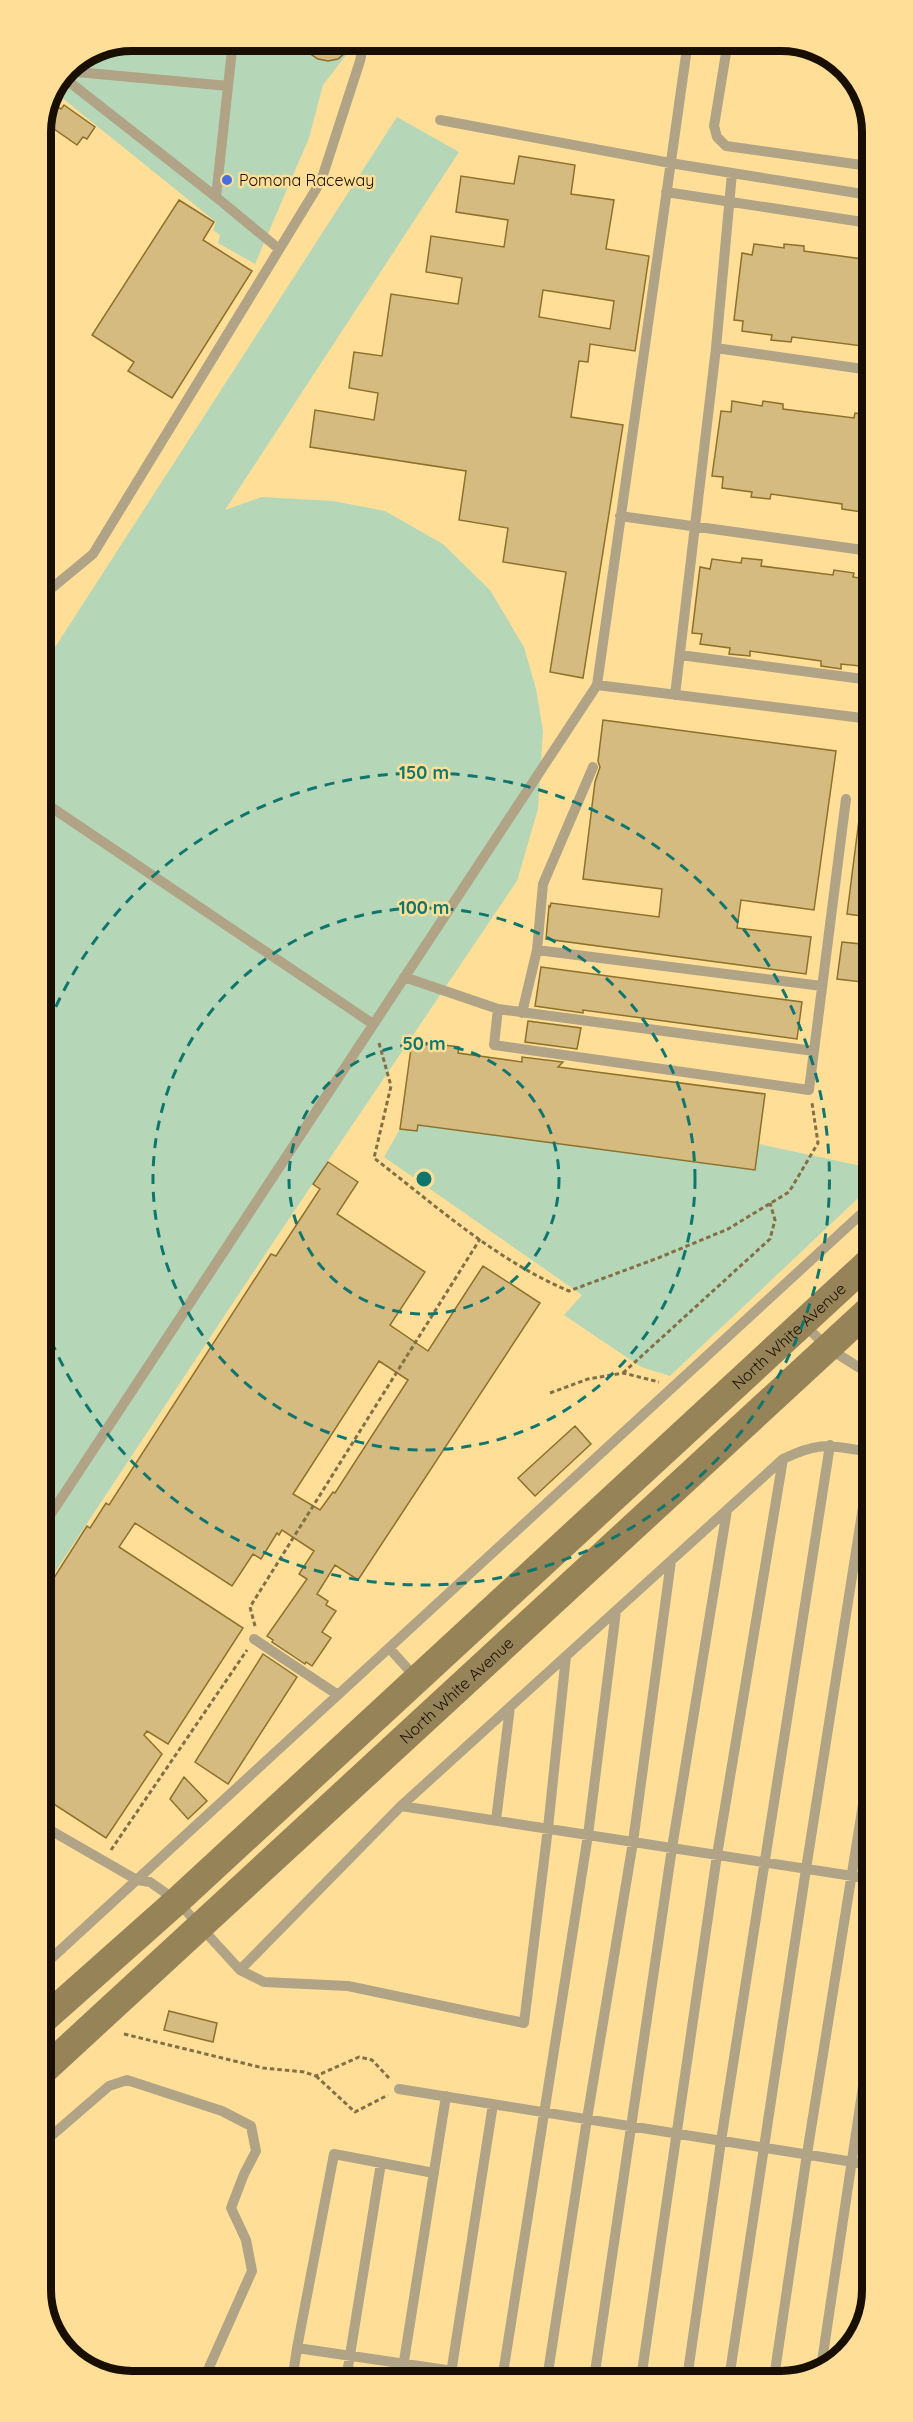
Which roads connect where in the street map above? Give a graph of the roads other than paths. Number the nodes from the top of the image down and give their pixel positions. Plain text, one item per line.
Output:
1 (232, 51) edge
2 (362, 51) edge
3 (687, 51) edge
4 (726, 51) edge
5 (78, 72) edge
6 (69, 82) edge
7 (228, 86) junction
8 (440, 120) dead end
9 (670, 162) junction
10 (862, 165) edge
11 (732, 173) junction
12 (666, 192) junction
13 (862, 194) edge
14 (216, 197) junction
15 (729, 201) junction
16 (862, 222) edge
17 (279, 249) junction
18 (716, 348) junction
19 (862, 369) edge
20 (620, 516) junction
21 (696, 526) junction
22 (862, 550) edge
23 (51, 589) edge
24 (680, 655) junction
25 (862, 679) edge
26 (597, 685) junction
27 (675, 694) junction
28 (862, 718) edge
29 (593, 767) dead end
30 (846, 800) dead end
31 (51, 807) edge
32 (537, 950) junction
33 (404, 977) junction
34 (822, 986) junction
35 (498, 1009) junction
36 (522, 1013) junction
37 (373, 1024) junction
38 (814, 1052) junction
39 (862, 1213) edge
40 (862, 1268) edge
41 (862, 1316) edge
42 (802, 1322) junction
43 (828, 1347) junction
44 (862, 1369) edge
45 (830, 1445) junction
46 (862, 1452) edge
47 (783, 1459) junction
48 (727, 1510) junction
49 (862, 1511) edge
50 (51, 1514) edge
51 (671, 1561) junction
52 (616, 1611) junction
53 (254, 1639) road end
54 (389, 1648) junction
55 (566, 1656) junction
56 (417, 1678) junction
57 (338, 1695) junction
58 (510, 1707) junction
59 (401, 1806) junction
60 (862, 1812) edge
61 (496, 1820) junction
62 (548, 1828) junction
63 (51, 1831) edge
64 (588, 1835) junction
65 (633, 1842) junction
66 (672, 1848) junction
67 (717, 1855) junction
68 (764, 1863) junction
69 (806, 1869) junction
70 (852, 1876) junction
71 (862, 1878) edge
72 (136, 1880) junction
73 (177, 1901) junction
74 (201, 1925) junction
75 (51, 1959) edge
76 (240, 1970) junction
77 (51, 2013) edge
78 (51, 2064) edge
79 (399, 2089) road end
80 (862, 2091) edge
81 (446, 2096) junction
82 (493, 2104) junction
83 (545, 2112) junction
84 (587, 2119) junction
85 (633, 2126) junction
86 (677, 2134) junction
87 (51, 2137) edge
88 (721, 2140) junction
89 (764, 2147) junction
90 (807, 2154) junction
91 (851, 2162) junction
92 (381, 2163) junction
93 (862, 2164) edge
94 (434, 2173) junction
95 (297, 2348) junction
96 (350, 2355) junction
97 (822, 2360) edge
98 (404, 2363) junction
99 (207, 2371) edge
100 (293, 2371) edge
101 (347, 2371) edge
102 (403, 2371) edge
103 (435, 2371) edge
104 (452, 2371) edge
105 (503, 2371) edge
106 (548, 2371) edge
107 (595, 2371) edge
108 (642, 2371) edge
109 (688, 2371) edge
110 (730, 2371) edge
111 (775, 2371) edge

1 - 7 lane
2 - 17 lane
3 - 9 lane
4 - 10 lane
5 - 7 lane
6 - 14 lane
7 - 14 lane
8 - 9 lane
9 - 11 lane
9 - 12 lane
11 - 13 lane
11 - 15 lane
12 - 15 lane
12 - 20 lane
14 - 17 lane
15 - 16 lane
15 - 18 lane
17 - 23 lane
18 - 19 lane
18 - 21 lane
20 - 21 lane
20 - 26 lane
21 - 22 lane
21 - 24 lane
24 - 25 lane
24 - 27 lane
26 - 27 lane
26 - 33 lane
27 - 28 lane
29 - 32 lane
30 - 34 lane
31 - 37 lane
32 - 34 lane
32 - 36 lane
33 - 35 lane
33 - 37 lane
34 - 38 lane
35 - 36 lane
35 - 38 lane
36 - 38 lane
37 - 50 lane
39 - 54 lane
40 - 42 main road, North White Avenue
41 - 43 main road, North White Avenue
42 - 43 lane
42 - 56 main road, North White Avenue
43 - 44 lane
43 - 74 main road, North White Avenue
45 - 46 lane
45 - 47 lane
45 - 68 lane
47 - 48 lane
47 - 67 lane
48 - 51 lane
48 - 66 lane
49 - 69 lane
51 - 52 lane
51 - 65 lane
52 - 55 lane
52 - 64 lane
53 - 57 lane
54 - 56 lane
54 - 57 lane
55 - 58 lane
55 - 62 lane
56 - 73 main road, North White Avenue
57 - 72 lane
58 - 59 lane
58 - 61 lane
59 - 61 lane
59 - 76 lane
60 - 70 lane
61 - 62 lane
62 - 64 lane
62 - 76 lane
63 - 72 lane
64 - 65 lane
64 - 83 lane
65 - 66 lane
65 - 84 lane
66 - 67 lane
66 - 85 lane
67 - 68 lane
67 - 86 lane
68 - 69 lane
68 - 88 lane
69 - 70 lane
69 - 89 lane
70 - 71 lane
70 - 90 lane
72 - 73 lane
72 - 75 lane
73 - 74 lane
73 - 77 main road, North White Avenue
74 - 76 lane
74 - 78 main road, North White Avenue
79 - 81 lane
80 - 91 lane
81 - 82 lane
81 - 94 lane
82 - 83 lane
82 - 104 lane
83 - 84 lane
83 - 105 lane
84 - 85 lane
84 - 106 lane
85 - 86 lane
85 - 107 lane
86 - 88 lane
86 - 108 lane
87 - 99 lane
88 - 89 lane
88 - 109 lane
89 - 90 lane
89 - 110 lane
90 - 91 lane
90 - 111 lane
91 - 93 lane
91 - 97 lane
92 - 94 lane
92 - 95 lane
92 - 96 lane
94 - 98 lane
95 - 96 lane
95 - 100 lane
96 - 98 lane
96 - 101 lane
98 - 102 lane
98 - 103 lane

